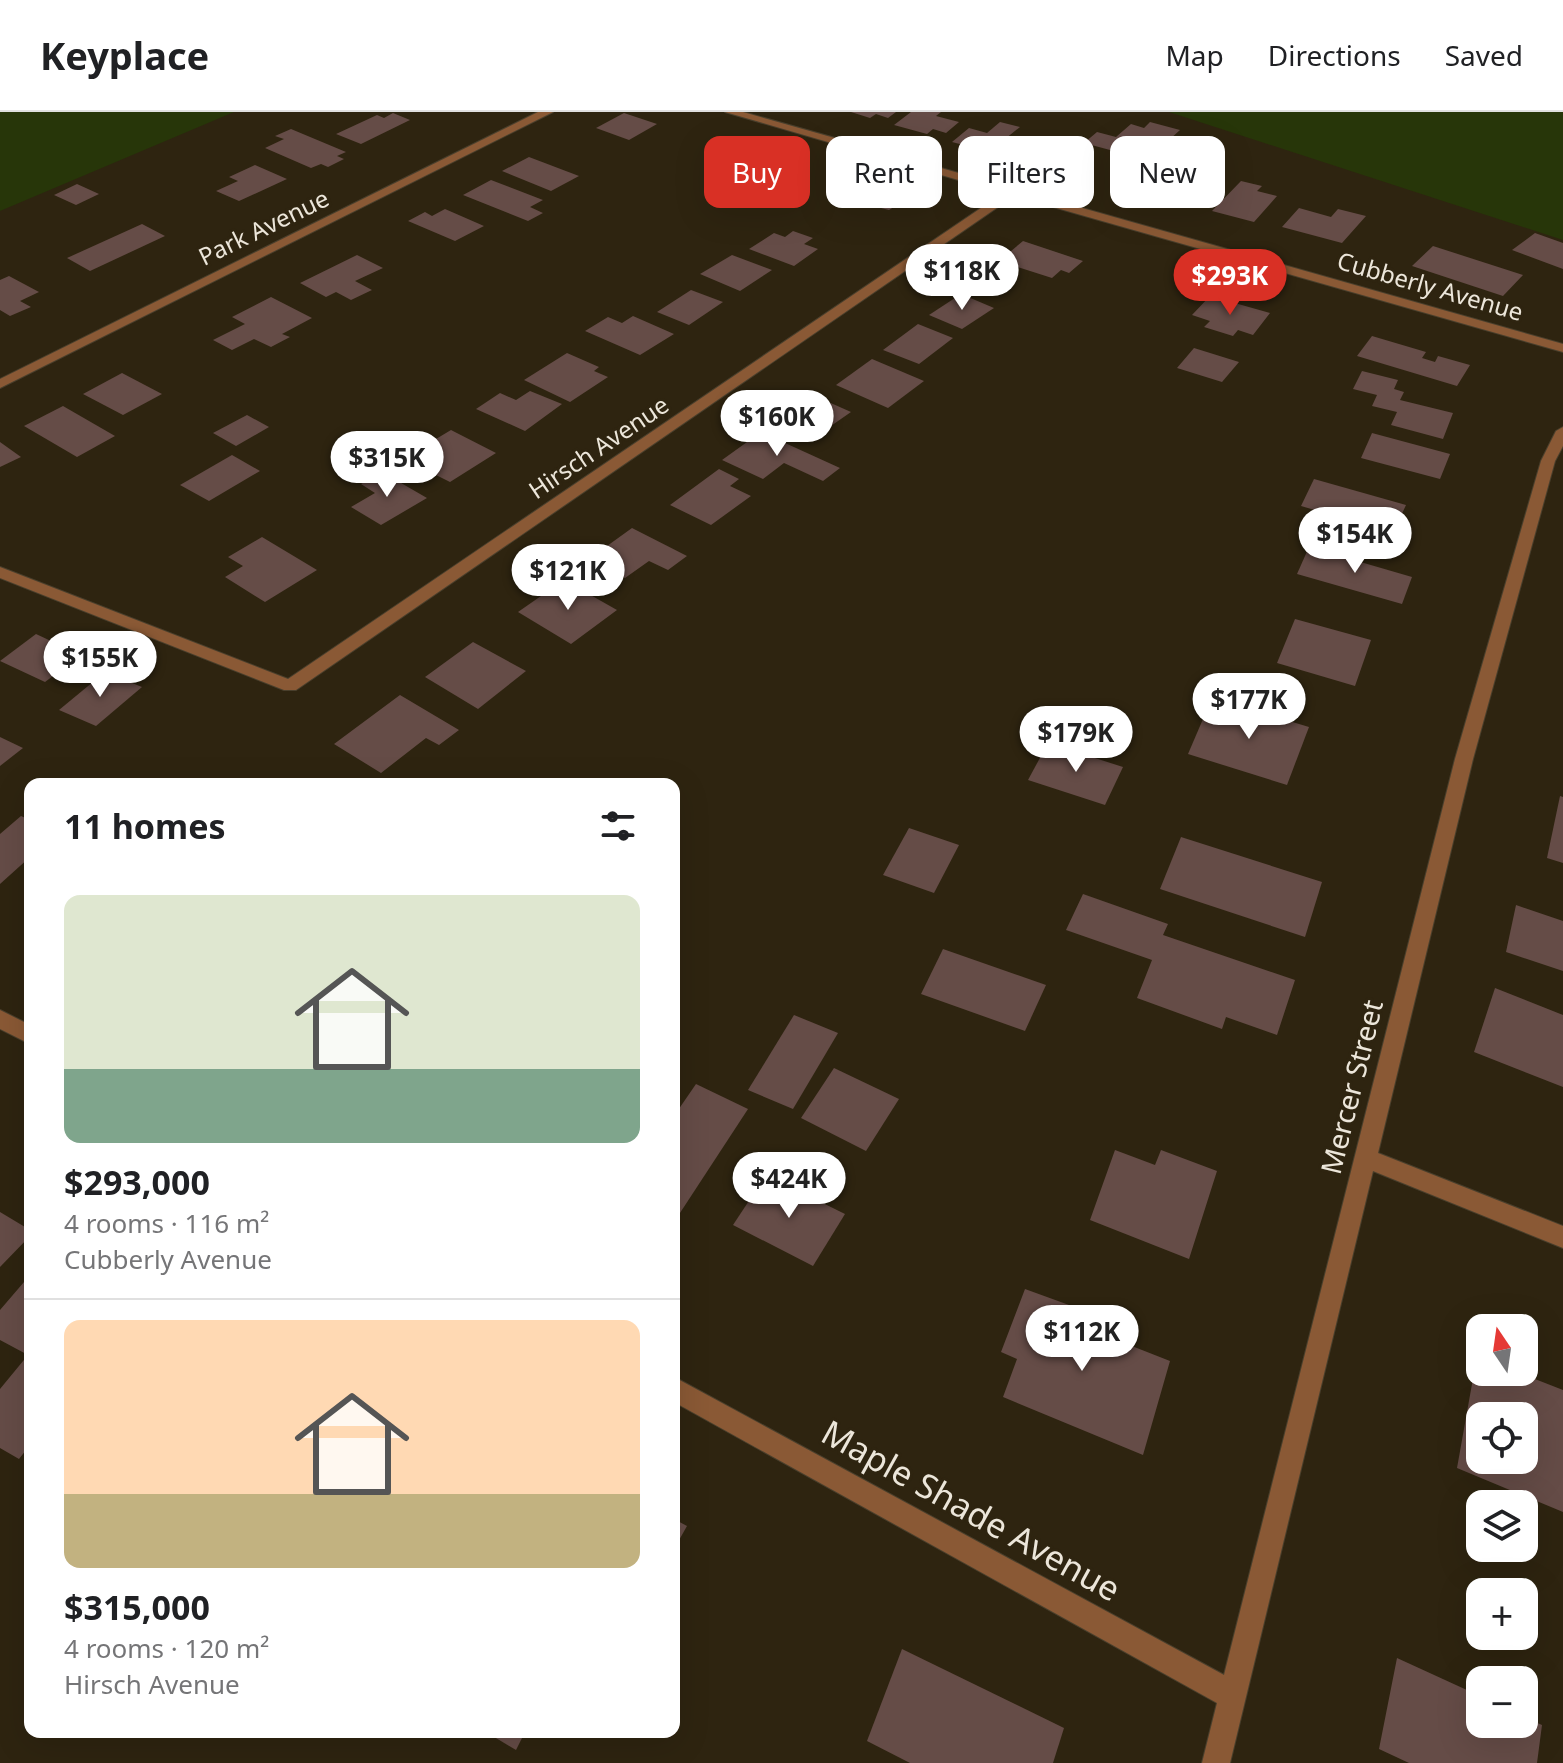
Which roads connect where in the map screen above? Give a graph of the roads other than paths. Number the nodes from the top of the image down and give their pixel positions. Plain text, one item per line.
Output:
1 (547, 112) edge
2 (731, 112) edge
3 (958, 177) edge
4 (989, 208) edge
5 (1069, 208) edge
6 (1563, 348) edge
7 (0, 384) edge
8 (1563, 431) edge
9 (0, 572) edge
10 (0, 1019) edge
11 (24, 1032) edge
12 (1366, 1158) junction
13 (1563, 1237) edge
14 (680, 1392) edge
15 (1233, 1696) junction
16 (1216, 1763) edge

1 - 7 street, Park Avenue
2 - 3 street, Cubberly Avenue
4 - 9 street, Hirsch Avenue
5 - 6 street, Cubberly Avenue
8 - 12 street, Mercer Street
10 - 11 street
12 - 13 street
12 - 15 street, Mercer Street
14 - 15 street, Maple Shade Avenue
15 - 16 street, Mercer Street

